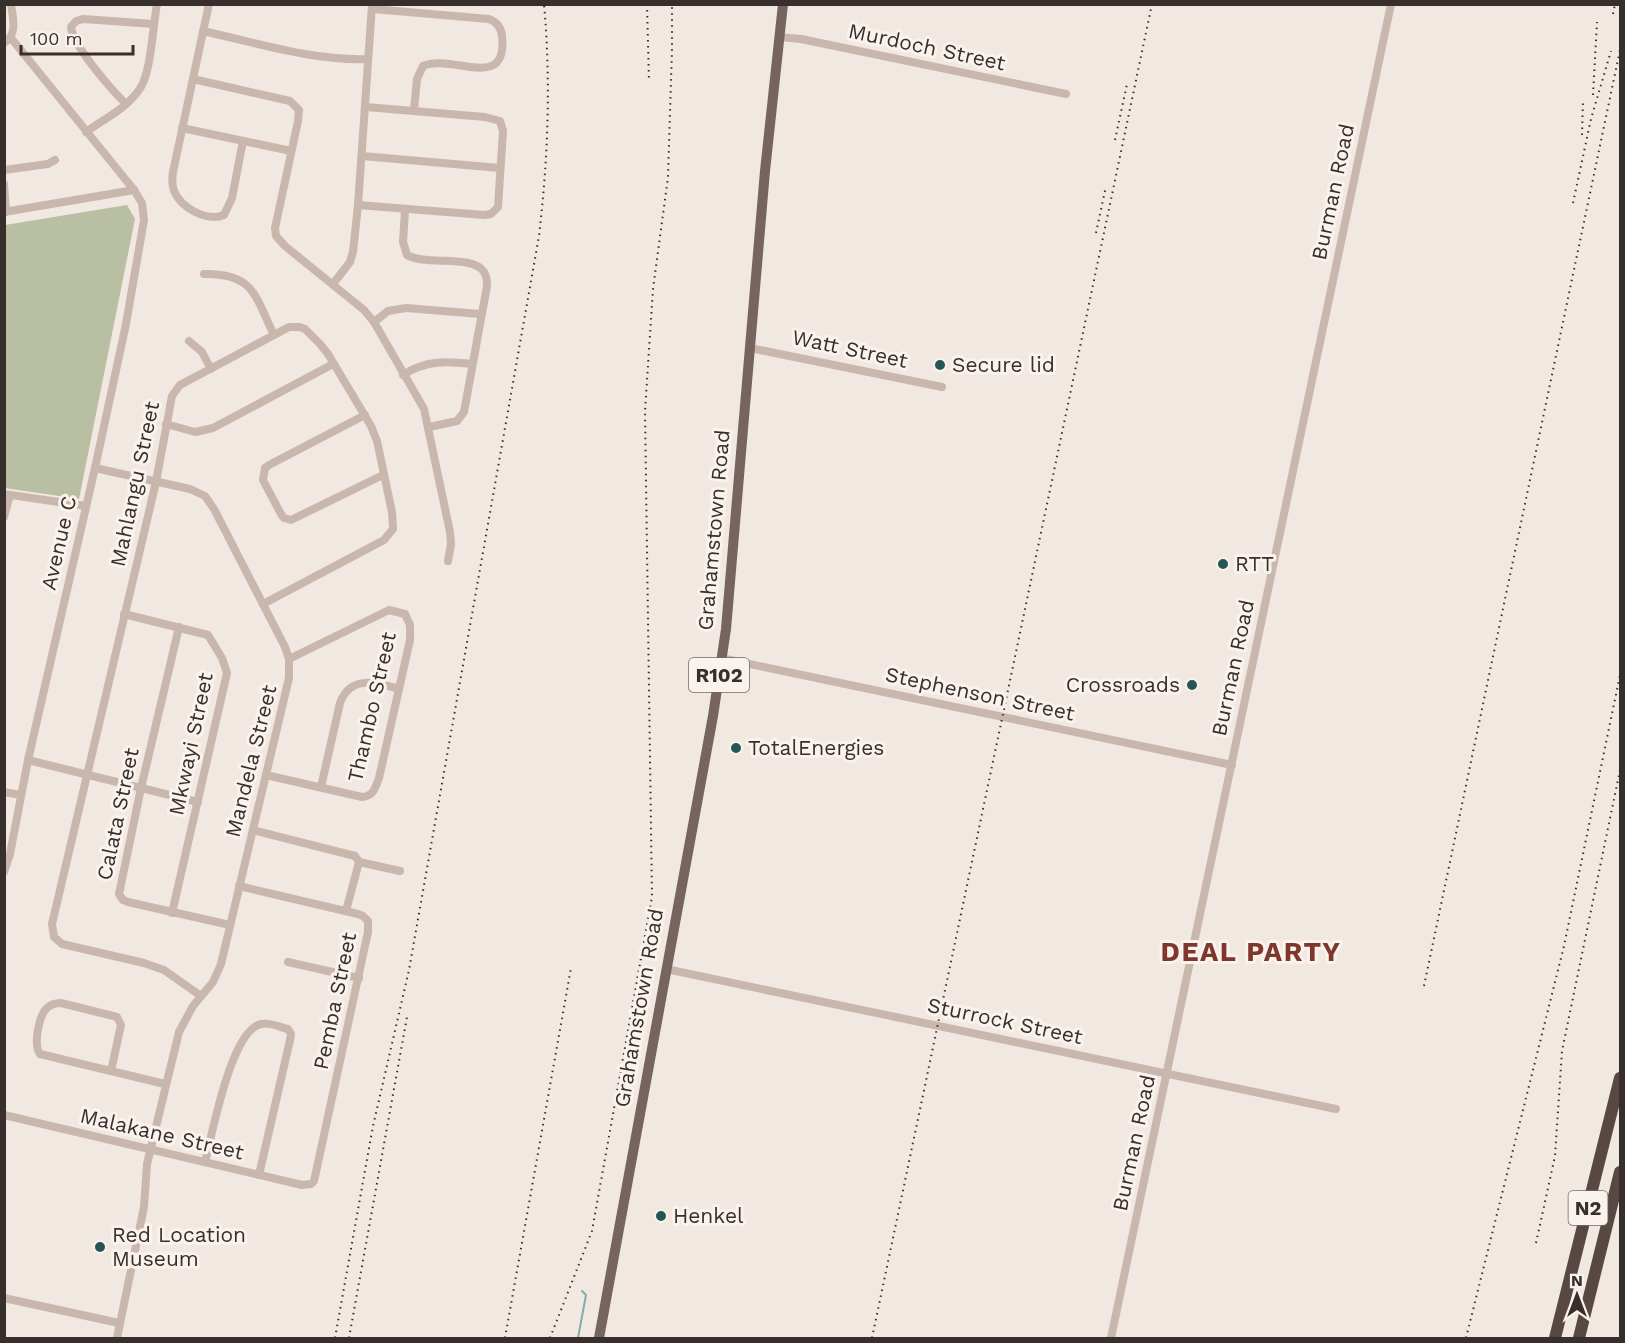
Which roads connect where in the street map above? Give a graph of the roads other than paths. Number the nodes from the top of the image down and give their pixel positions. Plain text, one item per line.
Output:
1 (11, 4) edge
2 (158, 4) edge
3 (209, 4) edge
4 (783, 4) edge
5 (1391, 4) edge
6 (373, 7) edge
7 (153, 24) junction
8 (203, 32) junction
9 (779, 37) junction
10 (8, 40) edge
11 (368, 59) junction
12 (193, 79) junction
13 (1066, 94) dead end
14 (125, 103) junction
15 (366, 107) junction
16 (414, 110) junction
17 (182, 128) junction
18 (86, 132) junction
19 (243, 141) junction
20 (291, 151) junction
21 (362, 156) junction
22 (55, 160) dead end
23 (500, 168) junction
24 (4, 170) edge
25 (4, 183) edge
26 (134, 190) junction
27 (358, 205) junction
28 (405, 210) junction
29 (5, 212) edge
30 (204, 274) dead end
31 (333, 284) junction
32 (480, 314) junction
33 (374, 322) junction
34 (274, 335) junction
35 (189, 341) dead end
36 (750, 348) junction
37 (333, 364) junction
38 (472, 364) junction
39 (211, 369) junction
40 (403, 375) junction
41 (942, 387) dead end
42 (365, 415) junction
43 (166, 424) junction
44 (429, 427) junction
45 (95, 468) junction
46 (383, 475) junction
47 (156, 482) junction
48 (7, 494) edge
49 (86, 506) junction
50 (4, 517) edge
51 (448, 561) dead end
52 (263, 604) junction
53 (124, 615) junction
54 (179, 627) junction
55 (722, 658) junction
56 (289, 659) junction
57 (399, 689) junction
58 (28, 760) junction
59 (1232, 765) junction
60 (87, 774) junction
61 (266, 775) junction
62 (321, 787) junction
63 (141, 788) junction
64 (4, 792) edge
65 (21, 795) junction
66 (198, 802) junction
67 (253, 830) junction
68 (359, 862) junction
69 (400, 871) dead end
70 (4, 872) edge
71 (239, 886) junction
72 (346, 911) junction
73 (172, 913) junction
74 (230, 925) junction
75 (288, 962) dead end
76 (666, 969) junction
77 (358, 978) junction
78 (201, 996) junction
79 (111, 1071) junction
80 (1167, 1074) junction
81 (1620, 1078) edge
82 (165, 1084) junction
83 (1336, 1109) dead end
84 (4, 1116) edge
85 (150, 1149) junction
86 (205, 1162) junction
87 (1620, 1172) edge
88 (259, 1175) junction
89 (311, 1184) joint
90 (4, 1298) edge
91 (119, 1323) junction
92 (117, 1338) edge
93 (599, 1338) edge
94 (1111, 1338) edge
95 (1555, 1338) edge
96 (1579, 1338) edge

1 - 10 street
2 - 7 street
3 - 8 street
4 - 9 main road, Grahamstown Road / R102
5 - 59 street, Burman Road
6 - 11 street
6 - 16 street
7 - 14 street
7 - 14 street
8 - 11 street
8 - 12 street
9 - 13 street, Murdoch Street
9 - 36 main road, Grahamstown Road / R102
10 - 18 street
11 - 15 street
12 - 17 street
12 - 20 street
14 - 18 street
15 - 16 street
15 - 21 street
16 - 23 street
17 - 19 street
17 - 19 street
18 - 26 street
19 - 20 street
20 - 31 street
21 - 23 street
21 - 27 street
22 - 24 street
23 - 28 street
25 - 29 street
26 - 29 street
26 - 45 street, Avenue C
27 - 28 street
27 - 31 street
28 - 32 street
30 - 34 street
31 - 33 street
32 - 33 street
32 - 38 street
33 - 40 street
34 - 37 street, Mahlangu Street
34 - 39 street, Mahlangu Street
35 - 39 street
36 - 41 street, Watt Street
36 - 55 main road, Grahamstown Road / R102
37 - 42 street, Mahlangu Street
37 - 43 street
38 - 40 street
38 - 44 street
39 - 43 street, Mahlangu Street
40 - 44 street
42 - 46 street, Mahlangu Street
42 - 46 street
43 - 47 street, Mahlangu Street
44 - 51 street
45 - 47 street, Mandela Street
45 - 49 street, Avenue C
46 - 52 street, Mahlangu Street
47 - 52 street, Mandela Street
47 - 53 street, Mahlangu Street
48 - 49 street
48 - 50 street
49 - 58 street, Avenue C
52 - 56 street, Mandela Street
53 - 54 street, Mkwayi Street
53 - 60 street, Mahlangu Street
54 - 63 street, Calata Street
54 - 66 street, Mkwayi Street
55 - 59 street, Stephenson Street
55 - 76 main road, Grahamstown Road / R102
56 - 57 street, Thambo Street
56 - 61 street, Mandela Street
57 - 62 street
57 - 62 street, Thambo Street
58 - 60 street
58 - 65 street, Avenue C
59 - 80 street, Burman Road
60 - 63 street
60 - 78 street, Mahlangu Street
61 - 62 street, Thambo Street
61 - 67 street, Mandela Street
63 - 66 street
63 - 73 street, Calata Street
64 - 65 street
65 - 70 street, Avenue C
66 - 73 street, Mkwayi Street
67 - 68 street
67 - 71 street, Mandela Street
68 - 69 street
68 - 72 street
71 - 72 street, Pemba Street
71 - 74 street, Mandela Street
72 - 77 street, Pemba Street
73 - 74 street, Calata Street
74 - 78 street, Mandela Street
75 - 77 street
76 - 80 street, Sturrock Street
76 - 93 main road, Grahamstown Road / R102
77 - 89 street, Pemba Street
78 - 82 street, Mandela Street
79 - 79 street
79 - 82 street
80 - 83 street, Sturrock Street
80 - 94 street, Burman Road
81 - 95 highway, N2
82 - 85 street, Mandela Street
84 - 85 street, Malakane Street
85 - 86 street, Malakane Street
85 - 91 street, Mandela Street
86 - 88 street, Malakane Street
86 - 88 street
87 - 96 highway, N2
88 - 89 street, Malakane Street
90 - 91 street
91 - 92 street, Mandela Street

